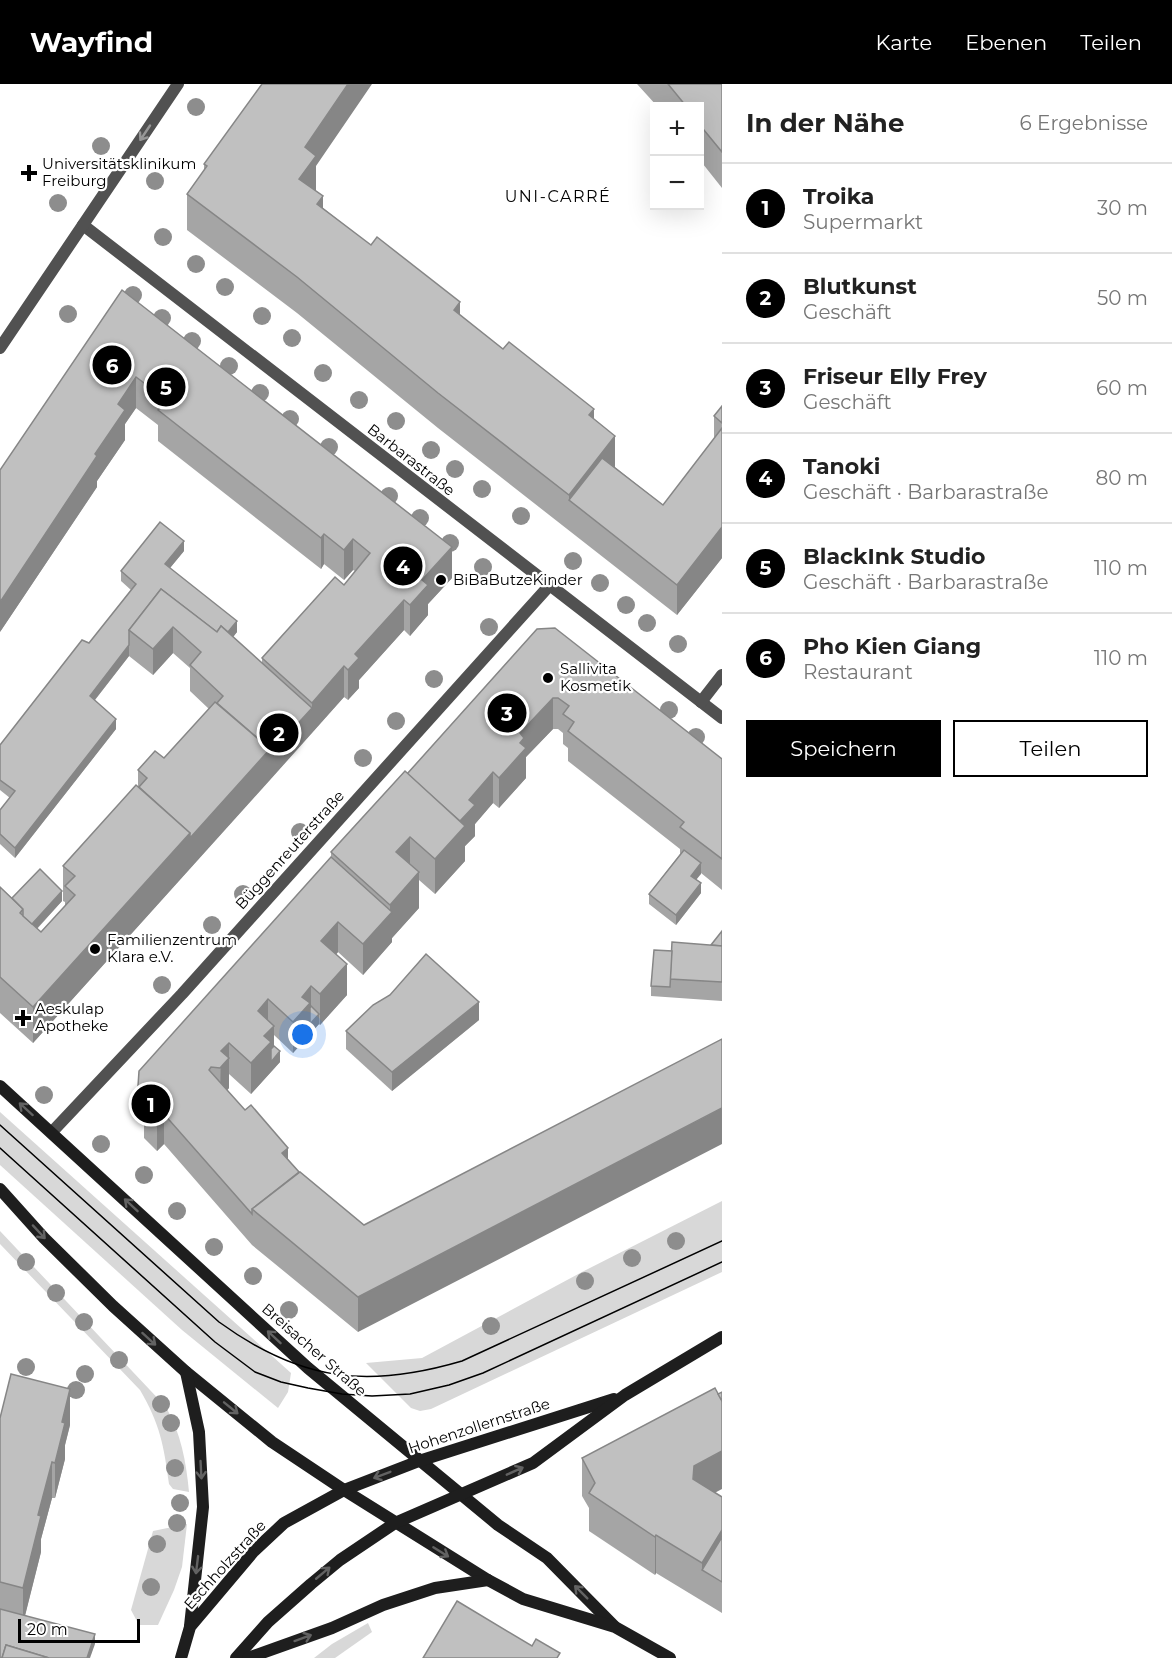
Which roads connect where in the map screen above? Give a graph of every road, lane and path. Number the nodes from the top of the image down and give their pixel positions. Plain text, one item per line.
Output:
1 (178, 84) edge
2 (83, 225) junction
3 (0, 348) edge
4 (549, 586) junction
5 (722, 675) edge
6 (701, 702) junction
7 (722, 718) edge
8 (0, 1086) edge
9 (52, 1132) junction
10 (0, 1189) edge
11 (722, 1337) edge
12 (186, 1372) junction
13 (625, 1395) junction
14 (419, 1461) junction
15 (344, 1490) junction
16 (461, 1495) junction
17 (394, 1522) junction
18 (488, 1581) junction
19 (190, 1627) junction
20 (615, 1627) junction
21 (181, 1658) edge
22 (236, 1658) edge
23 (248, 1658) edge
24 (670, 1658) edge

1 -> 2 street
2 - 3 street
2 - 4 street, Barbarastraße
4 - 6 street, Barbarastraße
4 - 9 street, Büggenreuterstraße
5 - 6 street
6 - 7 street, Barbarastraße
9 -> 8 main road, Breisacher Straße
14 -> 9 main road, Breisacher Straße
10 -> 12 main road, Breisacher Straße
11 - 13 main road, Hohenzollernstraße
12 -> 15 main road, Breisacher Straße
12 -> 19 main road
13 - 14 main road, Hohenzollernstraße
16 -> 13 main road, Hohenzollernstraße
14 -> 15 main road, Hohenzollernstraße
14 - 16 main road, Breisacher Straße
15 - 17 main road, Breisacher Straße
15 - 19 main road, Eschholzstraße
16 - 17 main road, Hohenzollernstraße
20 -> 16 main road, Breisacher Straße
17 -> 18 main road, Breisacher Straße
22 -> 17 main road
18 - 20 main road, Breisacher Straße
23 -> 18 main road
19 - 21 main road, Eschholzstraße
20 - 24 main road, Breisacher Straße

